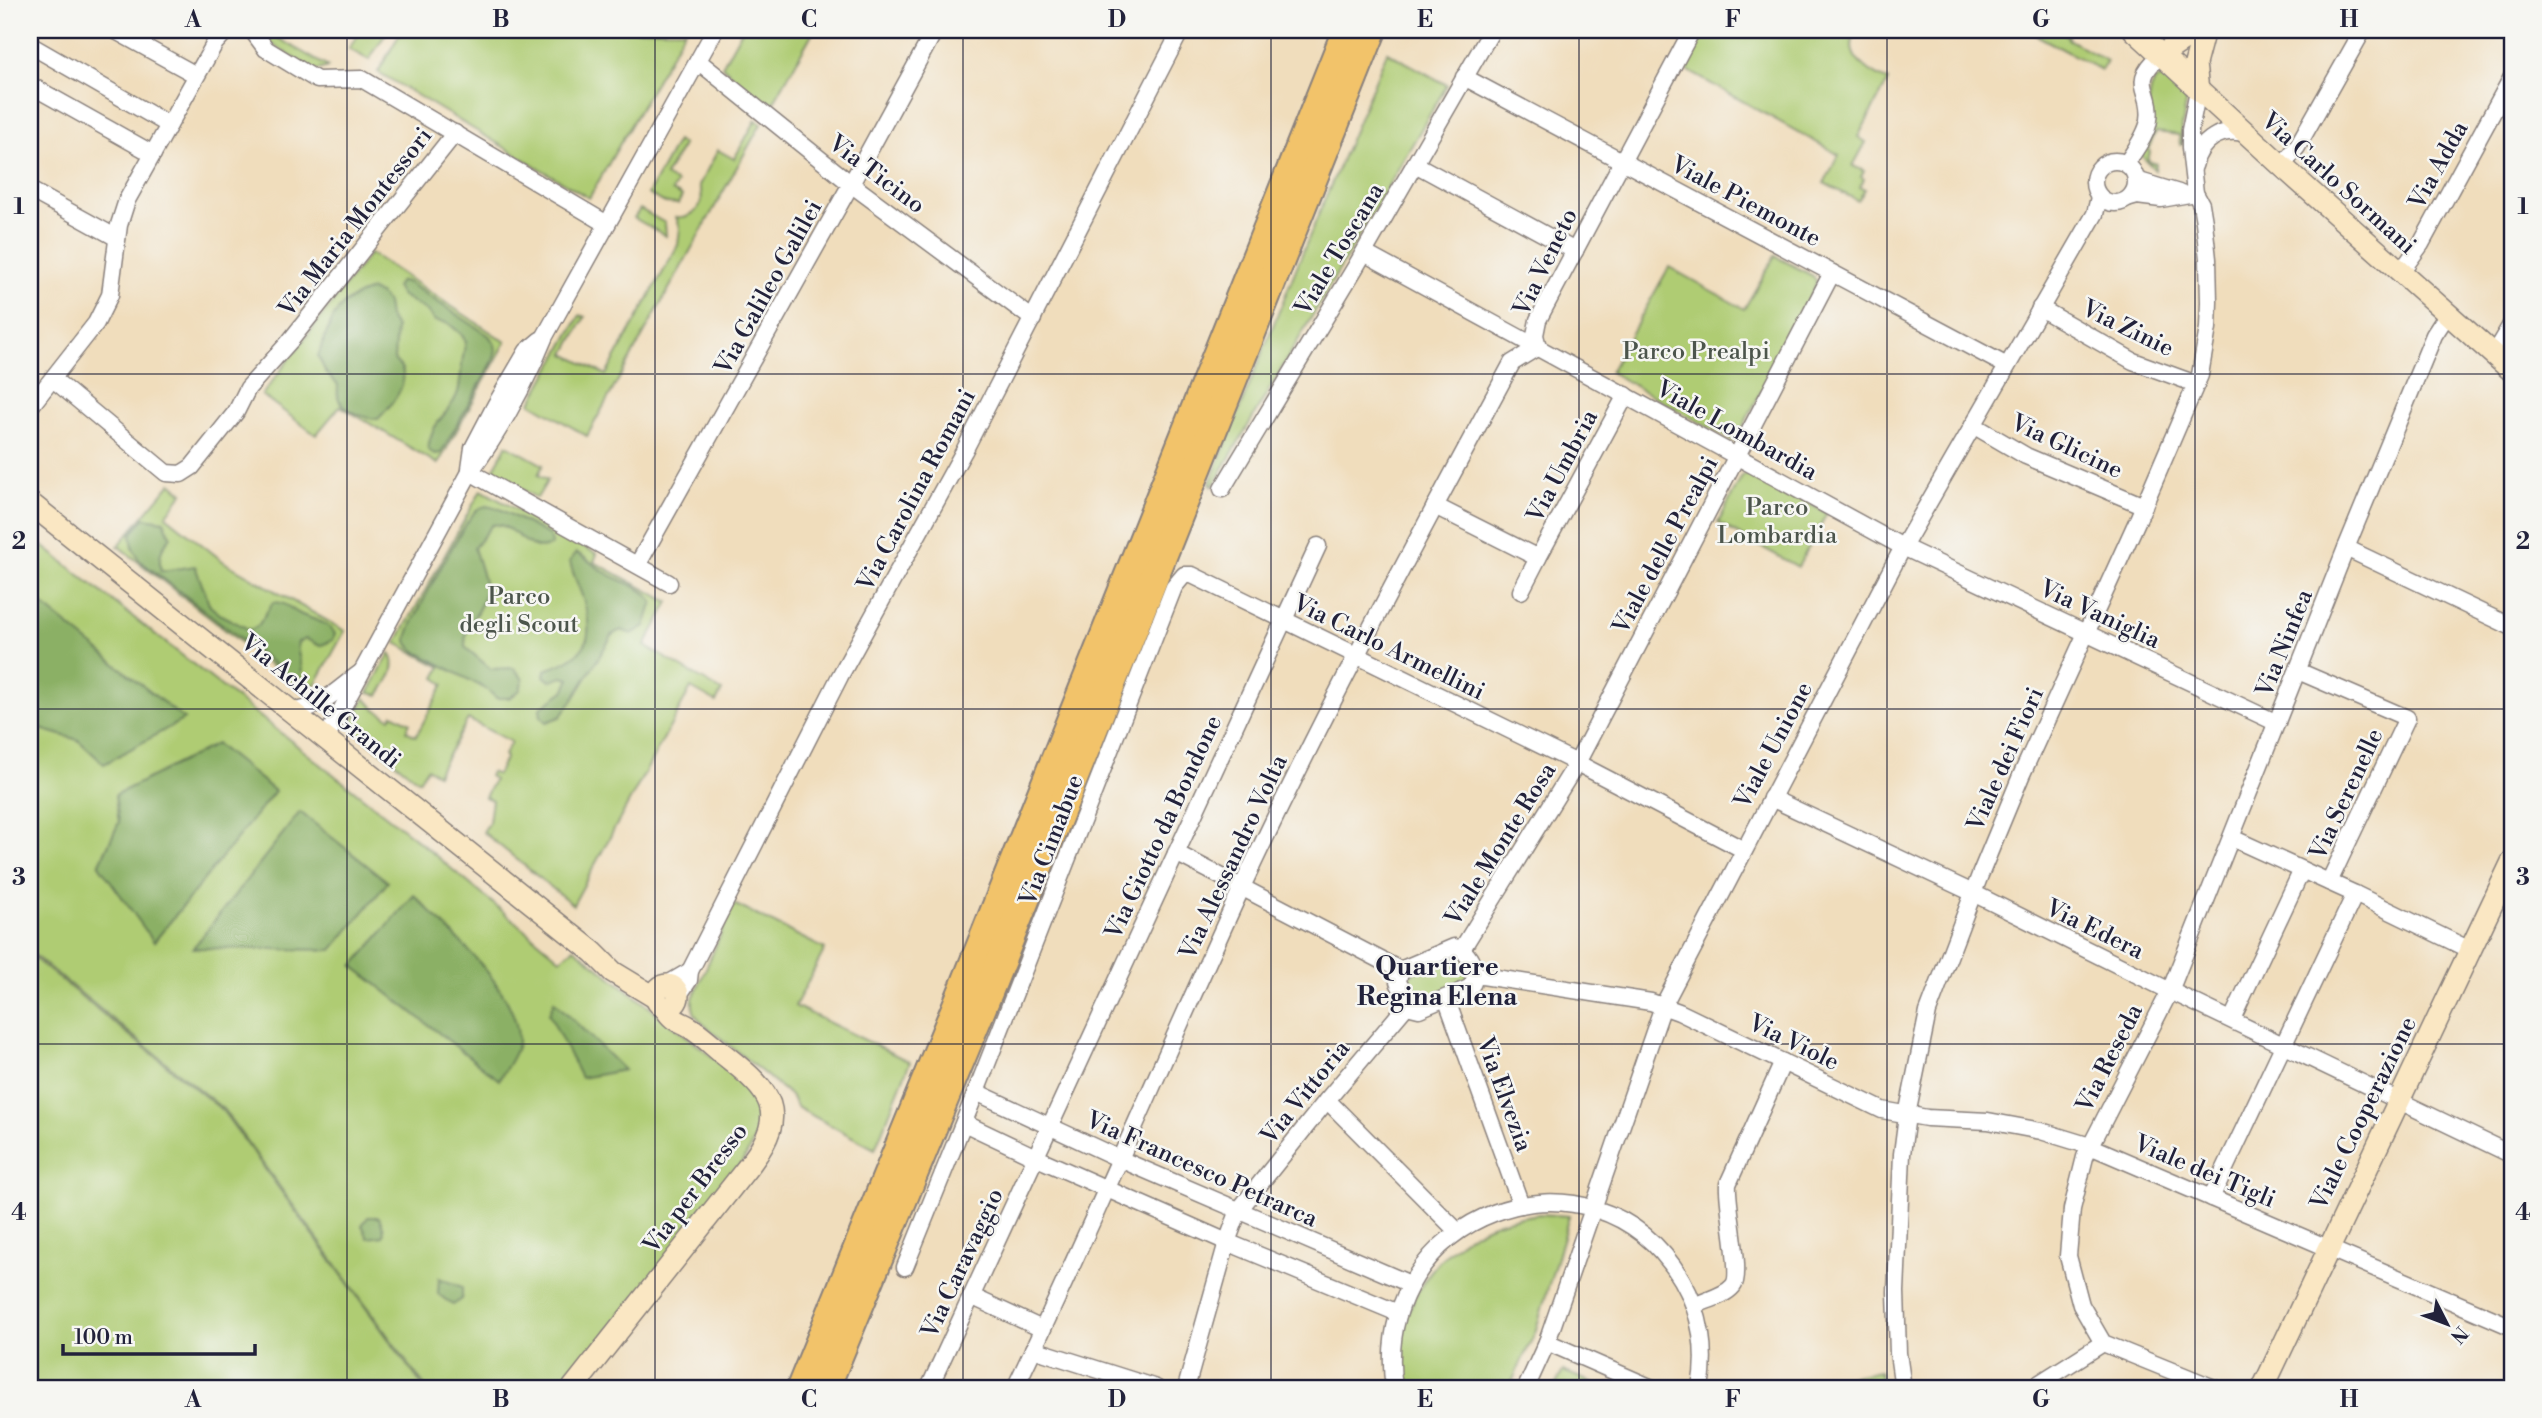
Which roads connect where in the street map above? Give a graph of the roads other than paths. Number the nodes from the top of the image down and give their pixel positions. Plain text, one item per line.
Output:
1 (114, 30) edge
2 (227, 30) edge
3 (252, 30) edge
4 (715, 30) edge
5 (935, 30) edge
6 (1181, 30) edge
7 (1347, 30) edge
8 (1372, 30) edge
9 (1492, 30) edge
10 (1692, 30) edge
11 (2134, 30) edge
12 (2202, 30) edge
13 (2363, 30) edge
14 (30, 44) edge
15 (2161, 55) junction
16 (698, 61) junction
17 (196, 75) junction
18 (1464, 77) junction
19 (2512, 77) edge
20 (30, 85) edge
21 (2198, 90) junction
22 (169, 125) junction
23 (455, 132) junction
24 (2247, 134) junction
25 (153, 154) junction
26 (1621, 161) junction
27 (1415, 164) junction
28 (2126, 164) junction
29 (2194, 166) junction
30 (2282, 166) junction
31 (2136, 180) junction
32 (851, 184) junction
33 (30, 190) edge
34 (2190, 193) junction
35 (2099, 197) junction
36 (2130, 198) junction
37 (607, 224) junction
38 (117, 238) junction
39 (1575, 251) junction
40 (1364, 253) junction
41 (1832, 273) junction
42 (2400, 273) junction
43 (2040, 308) junction
44 (2447, 315) junction
45 (1033, 319) junction
46 (2512, 323) edge
47 (1538, 347) junction
48 (2493, 355) junction
49 (2007, 366) junction
50 (2512, 371) edge
51 (53, 379) junction
52 (2196, 384) junction
53 (1626, 396) junction
54 (30, 407) edge
55 (1973, 425) junction
56 (1737, 456) junction
57 (470, 472) junction
58 (1222, 489) dead end
59 (30, 503) edge
60 (1435, 506) junction
61 (2144, 506) junction
62 (1318, 546) dead end
63 (1903, 547) junction
64 (2346, 548) junction
65 (1538, 558) junction
66 (638, 564) junction
67 (1182, 576) joint
68 (1396, 578) joint
69 (669, 583) dead end
70 (1521, 591) dead end
71 (1283, 621) junction
72 (2512, 627) edge
73 (2086, 633) junction
74 (1354, 656) junction
75 (364, 670) junction
76 (2298, 671) junction
77 (290, 710) junction
78 (2277, 723) junction
79 (326, 738) junction
80 (1577, 763) junction
81 (1771, 798) junction
82 (2232, 838) junction
83 (1744, 850) junction
84 (1176, 853) junction
85 (2512, 862) edge
86 (2302, 870) junction
87 (2329, 882) junction
88 (1242, 887) junction
89 (1973, 893) junction
90 (2355, 894) junction
91 (1462, 948) junction
92 (2470, 950) junction
93 (1400, 970) junction
94 (1476, 975) junction
95 (2171, 991) junction
96 (667, 996) junction
97 (1446, 998) junction
98 (1408, 1004) junction
99 (1662, 1006) junction
100 (2232, 1019) junction
101 (2283, 1044) junction
102 (1783, 1062) junction
103 (976, 1092) junction
104 (1327, 1100) junction
105 (2399, 1100) junction
106 (1907, 1115) junction
107 (964, 1123) junction
108 (1050, 1128) junction
109 (2090, 1146) junction
110 (2512, 1155) edge
111 (1037, 1157) junction
112 (1122, 1160) junction
113 (1108, 1189) junction
114 (2211, 1198) junction
115 (1521, 1205) junction
116 (1591, 1209) junction
117 (1239, 1210) junction
118 (1457, 1231) junction
119 (1227, 1242) junction
120 (2328, 1249) junction
121 (905, 1267) dead end
122 (1410, 1284) junction
123 (972, 1297) junction
124 (1694, 1306) junction
125 (1398, 1313) junction
126 (2512, 1327) edge
127 (1042, 1329) junction
128 (1547, 1342) junction
129 (2103, 1343) junction
130 (1033, 1349) junction
131 (573, 1388) edge
132 (801, 1388) edge
133 (825, 1388) edge
134 (929, 1388) edge
135 (1014, 1388) edge
136 (1156, 1388) edge
137 (1186, 1388) edge
138 (1394, 1388) edge
139 (1526, 1388) edge
140 (1652, 1388) edge
141 (1700, 1388) edge
142 (1903, 1388) edge
143 (2032, 1388) edge
144 (2214, 1388) edge
145 (2263, 1388) edge

1 - 17 street
2 - 17 street
3 - 23 street
4 - 16 street
5 - 32 street, Via Galileo Galilei
6 - 45 street, Via Carolina Romani
7 - 132 highway
8 - 133 highway
9 - 18 street, Viale Toscana
10 - 26 street, Via Veneto
11 - 15 street, Via Carlo Sormani
12 - 15 street
12 - 21 street
13 - 30 street
14 - 22 street
15 - 21 street, Via Carlo Sormani
15 - 28 street
16 - 32 street, Via Ticino
16 - 37 street
17 - 22 street
18 - 26 street, Viale Piemonte
18 - 27 street, Viale Toscana
19 - 42 street, Via Adda
20 - 25 street
21 - 24 street, Via Carlo Sormani
21 - 29 street, Viale dei Fiori
22 - 25 street
23 - 37 street
23 - 51 street, Via Maria Montessori
24 - 29 street
24 - 30 street, Via Carlo Sormani
25 - 38 street
26 - 39 street, Via Veneto
26 - 41 street, Viale Piemonte
27 - 39 street
27 - 40 street, Viale Toscana
28 - 31 street
28 - 35 street, Viale Unione
29 - 34 street, Viale dei Fiori
30 - 42 street, Via Carlo Sormani
31 - 34 street
31 - 36 street
32 - 45 street, Via Ticino
32 - 66 street, Via Galileo Galilei
33 - 38 street
34 - 36 street
34 - 52 street, Viale dei Fiori
35 - 36 street
35 - 43 street, Viale Unione
37 - 57 street
38 - 51 street
39 - 47 street, Via Veneto
40 - 47 street, Viale Lombardia
40 - 58 street, Viale Toscana
41 - 49 street, Viale Piemonte
41 - 56 street, Viale delle Prealpi
42 - 44 street, Via Carlo Sormani
43 - 49 street, Viale Unione
43 - 52 street, Via Zinie
44 - 48 street, Via Carlo Sormani
44 - 64 street, Via Ninfea
45 - 96 street, Via Carolina Romani
46 - 48 street
47 - 53 street, Viale Lombardia
47 - 60 street, Via Veneto
48 - 50 street, Via Carlo Sormani
49 - 55 street, Viale Unione
51 - 54 street
52 - 61 street, Viale dei Fiori
53 - 56 street, Viale Lombardia
53 - 65 street, Via Umbria
55 - 61 street, Via Glicine
55 - 63 street, Viale Unione
56 - 63 street, Viale Lombardia
56 - 80 street, Viale delle Prealpi
57 - 66 street
57 - 75 street
59 - 77 street, Via Achille Grandi
60 - 65 street, Via Umbria
60 - 68 street, Via Veneto
61 - 73 street, Viale dei Fiori
62 - 71 street, Via Giotto da Bondone
63 - 73 street, Via Vaniglia
63 - 81 street, Viale Unione
64 - 72 street
64 - 76 street, Via Ninfea
65 - 70 street, Via Umbria
66 - 69 street
67 - 71 street, Via Carlo Armellini
67 - 103 street, Via Cimabue
68 - 74 street, Via Alessandro Volta
71 - 74 street, Via Carlo Armellini
71 - 84 street, Via Giotto da Bondone
73 - 78 street, Via Vaniglia
73 - 89 street, Viale dei Fiori
74 - 80 street, Via Carlo Armellini
74 - 88 street, Via Alessandro Volta
75 - 77 street
75 - 79 street
76 - 78 street, Via Ninfea
76 - 87 street, Via Serenelle
77 - 79 street, Via Achille Grandi
78 - 82 street, Via Ninfea
79 - 96 street, Via Achille Grandi
80 - 83 street, Via Carlo Armellini
80 - 91 street, Viale Monte Rosa
81 - 83 street, Viale Unione
81 - 89 street, Via Edera
82 - 86 street
82 - 95 street, Via Ninfea
83 - 99 street, Viale Unione
84 - 88 street
84 - 108 street, Via Giotto da Bondone
85 - 92 street, Viale Cooperazione
86 - 87 street
86 - 100 street
87 - 90 street
88 - 93 street
88 - 112 street, Via Alessandro Volta
89 - 95 street, Via Edera
89 - 106 street, Viale dei Fiori
90 - 92 street
90 - 101 street
91 - 93 street
91 - 94 street
92 - 105 street, Viale Cooperazione
93 - 98 street
94 - 97 street
94 - 99 street, Via Viole
95 - 100 street, Via Edera
95 - 109 street, Via Reseda
96 - 131 street, Via per Bresso
97 - 98 street
97 - 115 street, Via Elvezia
98 - 104 street, Via Vittoria
99 - 102 street, Via Viole
99 - 116 street, Viale Unione
100 - 101 street, Via Edera
101 - 105 street, Via Edera
101 - 114 street
102 - 106 street, Via Viole
102 - 124 street
103 - 107 street, Via Cimabue
103 - 108 street, Via Francesco Petrarca
104 - 117 street, Via Vittoria
104 - 118 street
105 - 110 street, Via Edera
105 - 120 street, Viale Cooperazione
106 - 109 street, Viale dei Tigli
106 - 142 street, Viale dei Fiori
107 - 111 street
107 - 121 street, Via Cimabue
108 - 111 street, Via Giotto da Bondone
108 - 112 street, Via Francesco Petrarca
109 - 114 street, Viale dei Tigli
109 - 129 street, Via Reseda
111 - 113 street
111 - 123 street, Via Caravaggio
112 - 113 street, Via Alessandro Volta
112 - 117 street, Via Francesco Petrarca
113 - 119 street
113 - 127 street, Via Alessandro Volta
114 - 120 street, Viale dei Tigli
115 - 116 street
115 - 118 street
116 - 124 street
116 - 128 street, Viale Unione
117 - 119 street, Via Vittoria
117 - 122 street, Via Francesco Petrarca
118 - 122 street
119 - 125 street
119 - 137 street, Via Vittoria
120 - 126 street, Viale dei Tigli
120 - 145 street, Viale Cooperazione
122 - 125 street
123 - 127 street
123 - 134 street, Via Caravaggio
124 - 141 street
125 - 138 street
127 - 130 street, Via Alessandro Volta
128 - 139 street, Viale Unione
128 - 140 street
129 - 143 street
129 - 144 street
130 - 135 street, Via Alessandro Volta
130 - 136 street

